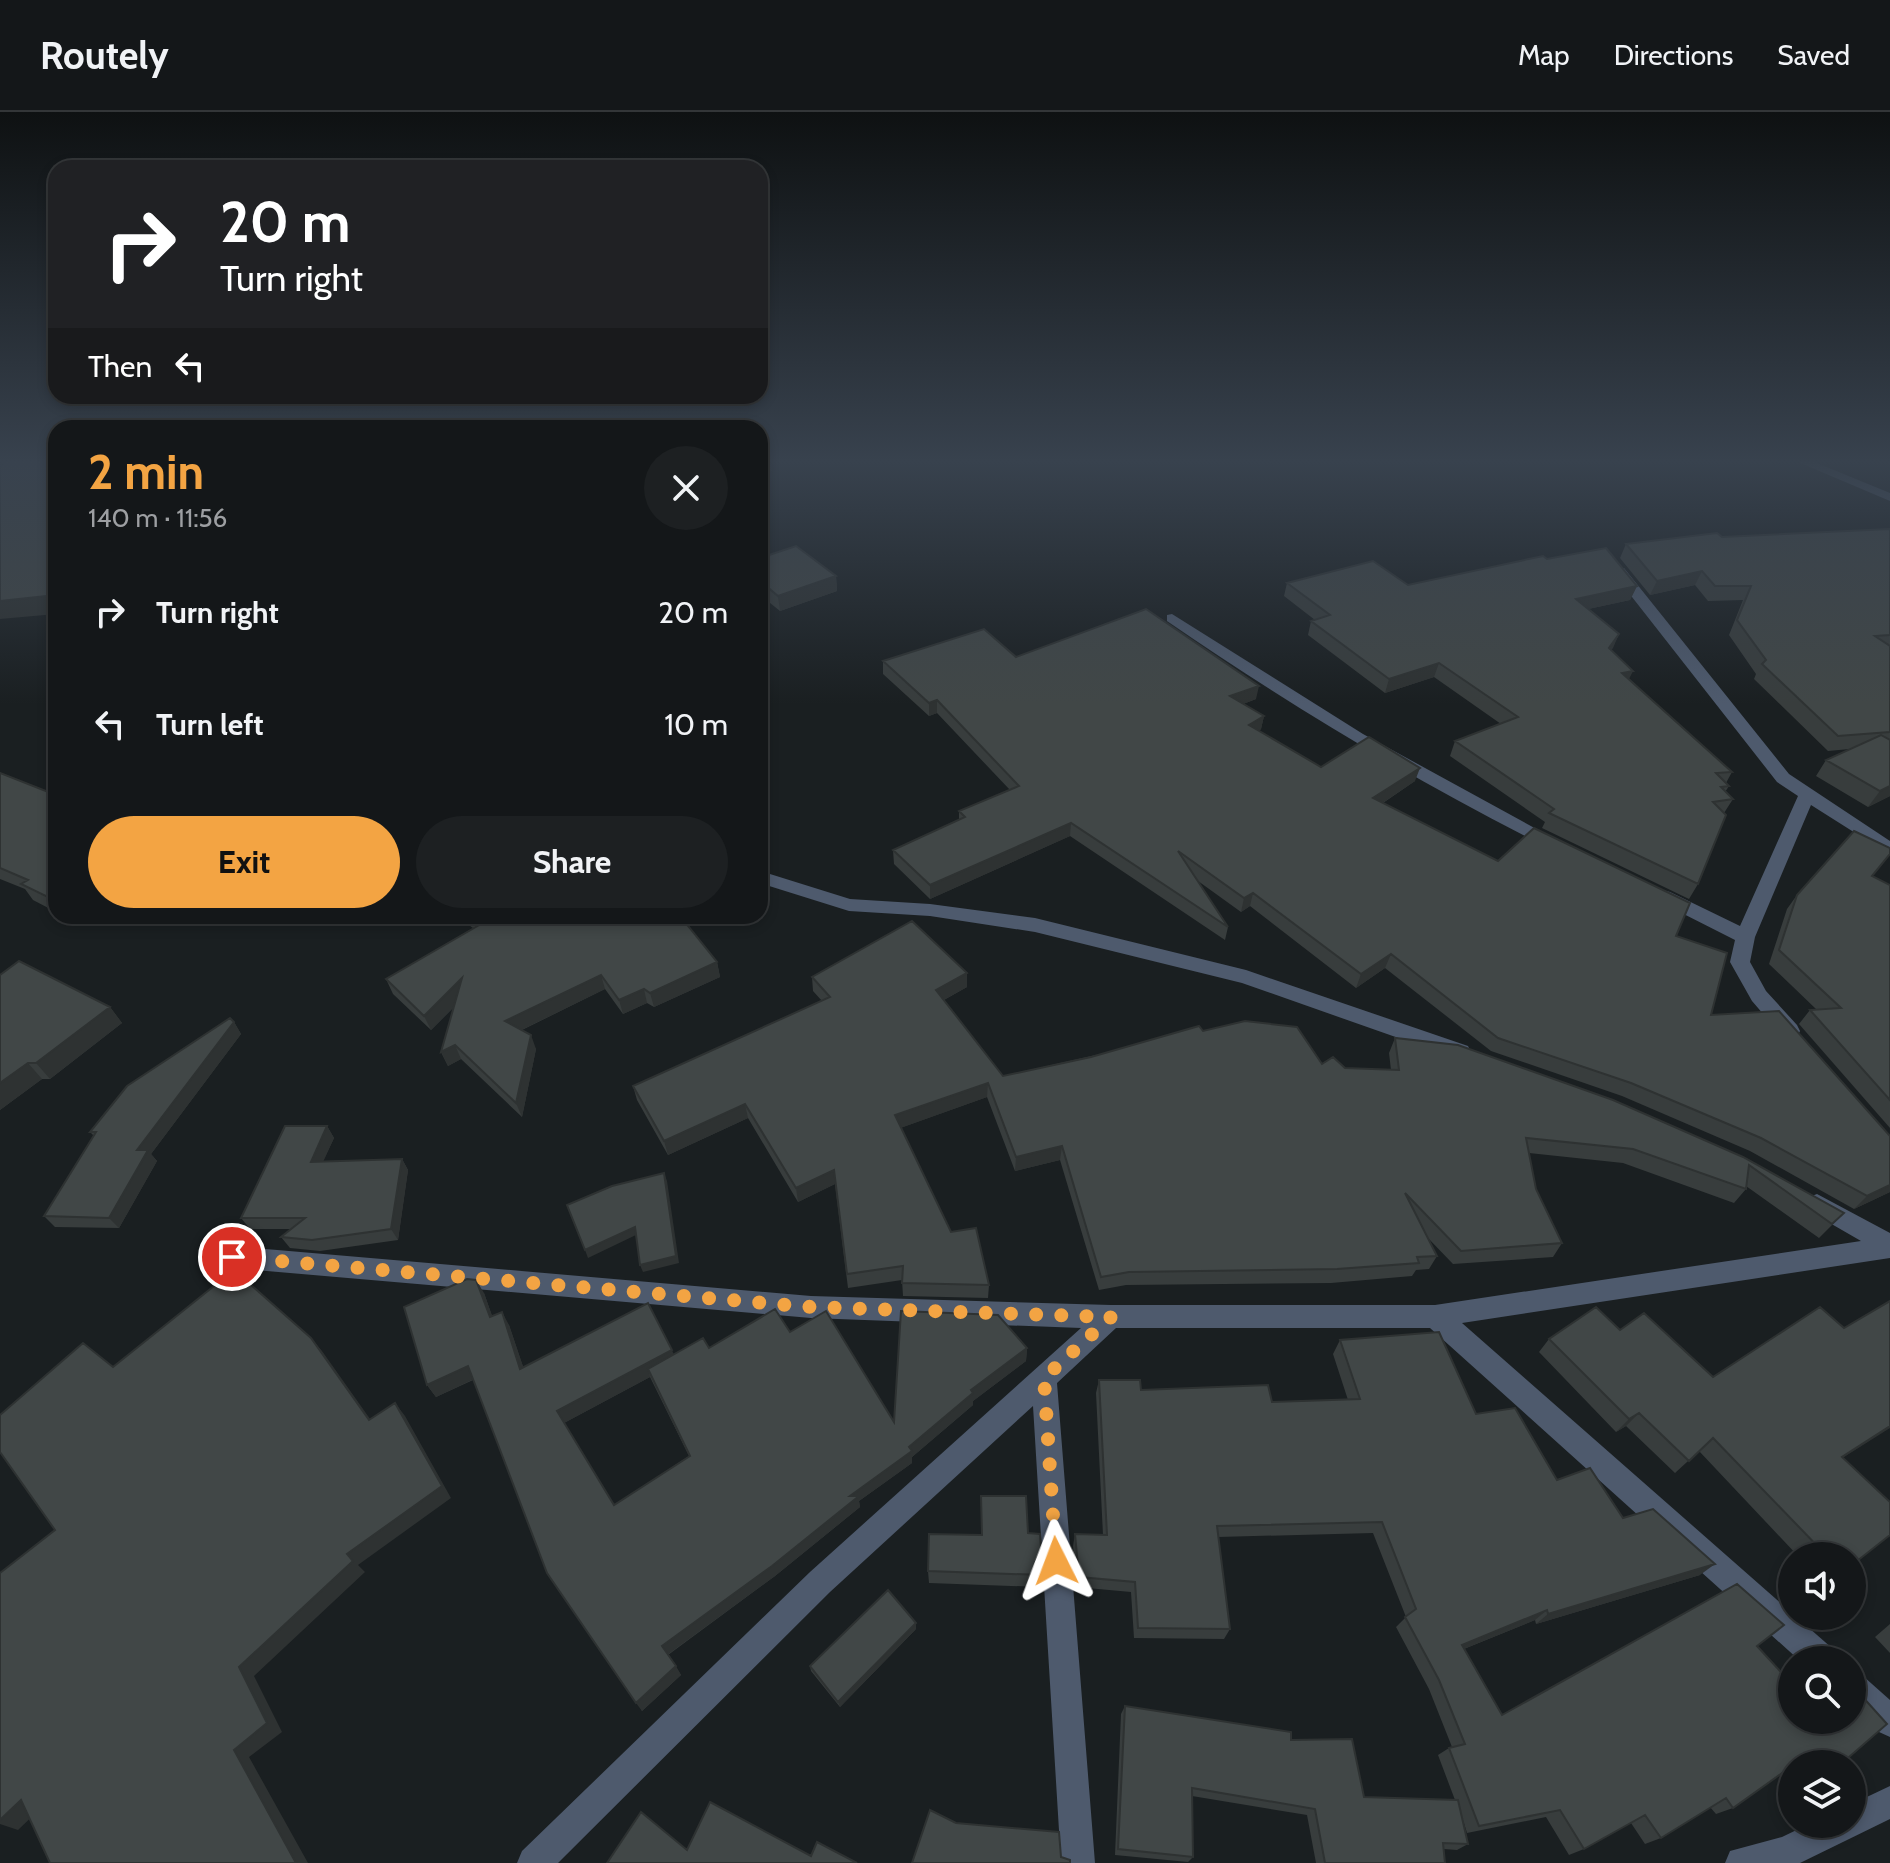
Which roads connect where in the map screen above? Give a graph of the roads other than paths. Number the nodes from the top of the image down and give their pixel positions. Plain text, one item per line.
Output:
1 (1609, 558) edge
2 (1172, 618) dead end
3 (1806, 797) junction
4 (1890, 849) edge
5 (1566, 850) edge
6 (768, 880) edge
7 (1653, 891) edge
8 (1745, 937) junction
9 (1799, 1041) edge
10 (1481, 1059) edge
11 (1795, 1192) edge
12 (1890, 1246) edge
13 (232, 1257) dead end
14 (1435, 1316) junction
15 (1111, 1317) junction
16 (1044, 1378) junction
17 (1806, 1646) edge
18 (1866, 1700) edge
19 (1890, 1721) edge
20 (1890, 1802) edge
21 (1866, 1814) edge
22 (1816, 1838) edge
23 (534, 1863) edge
24 (1078, 1863) edge
25 (1742, 1863) edge

1 - 3 street
2 - 5 street
3 - 4 street
3 - 8 street
6 - 10 street
7 - 8 street
8 - 9 street
11 - 12 street
12 - 14 street
13 - 15 street
14 - 15 street
14 - 17 street
15 - 16 street
16 - 23 street
16 - 24 street
18 - 19 street
20 - 21 street
22 - 25 street

